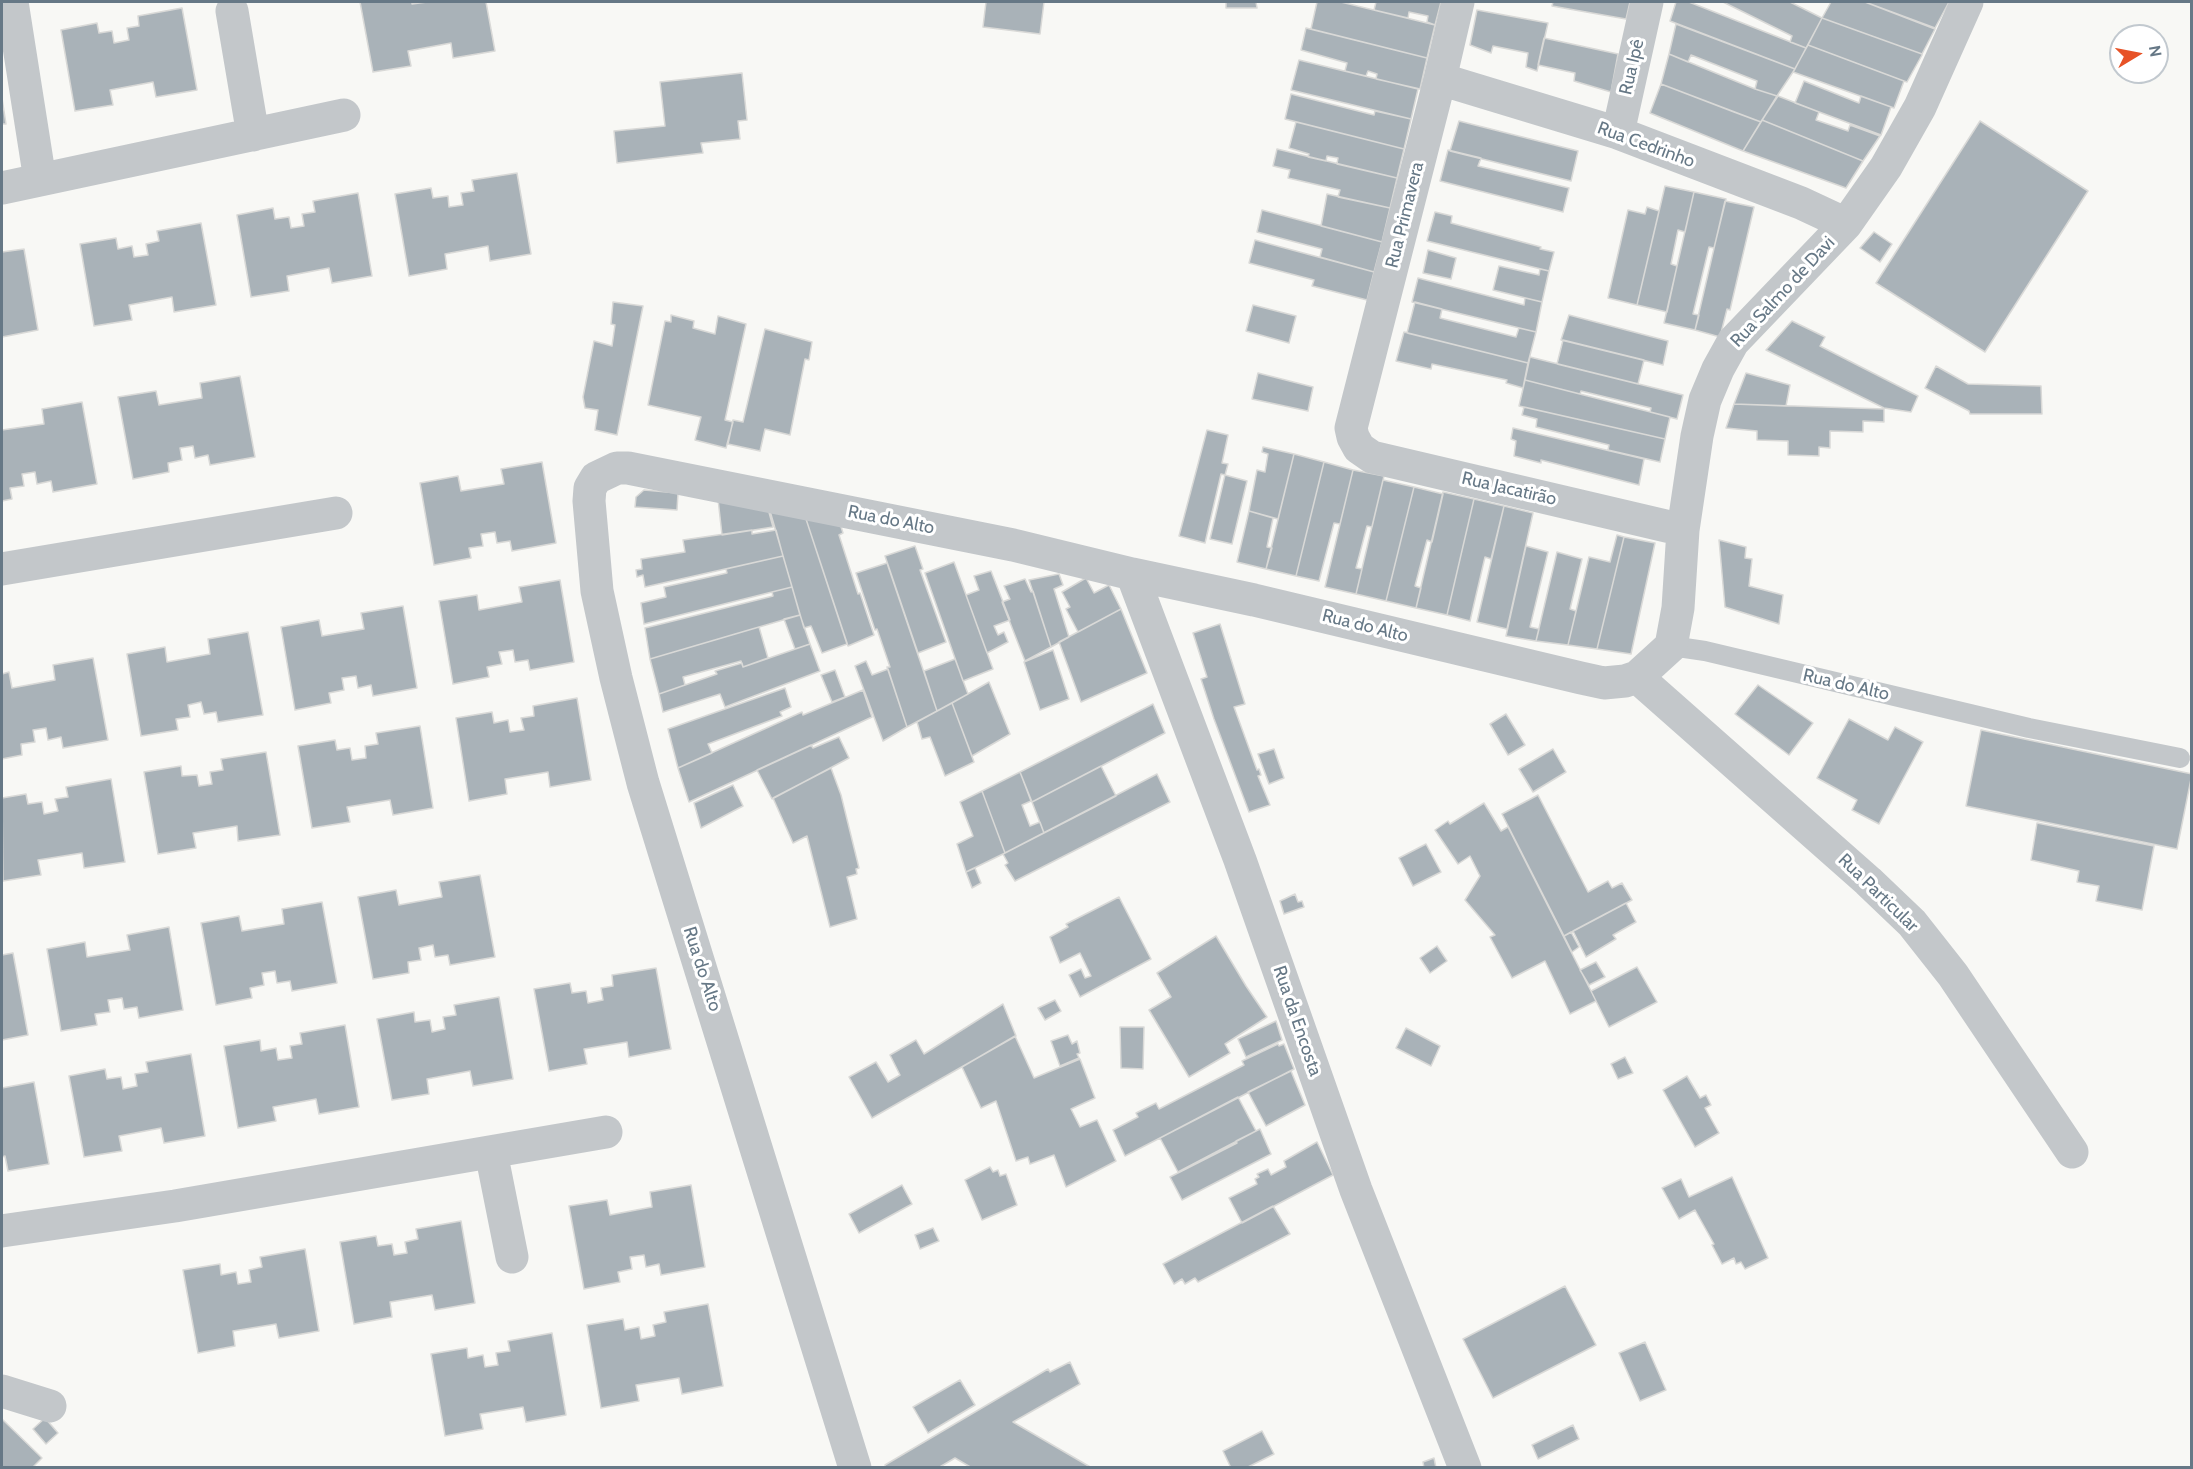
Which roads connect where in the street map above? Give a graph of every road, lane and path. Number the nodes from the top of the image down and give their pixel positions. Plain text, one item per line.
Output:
1 (12, 2) edge
2 (1458, 2) edge
3 (1647, 2) edge
4 (1967, 2) edge
5 (232, 11) dead end
6 (1440, 79) junction
7 (344, 115) dead end
8 (1618, 133) junction
9 (253, 135) junction
10 (40, 180) junction
11 (2, 188) edge
12 (1846, 224) junction
13 (1351, 428) joint
14 (336, 513) dead end
15 (1683, 530) junction
16 (2, 569) edge
17 (1132, 574) junction
18 (1671, 646) junction
19 (1637, 677) junction
20 (2180, 758) dead end
21 (606, 1132) dead end
22 (491, 1152) junction
23 (2072, 1152) dead end
24 (2, 1231) edge
25 (512, 1257) dead end
26 (2, 1391) edge
27 (50, 1406) dead end
28 (855, 1467) edge
29 (1465, 1467) edge

1 - 10 street
2 - 6 street, Rua Primavera
3 - 8 street, Rua Ipê
4 - 12 street, Rua Salmo de Davi
5 - 9 street
6 - 8 street, Rua Cedrinho
6 - 13 street, Rua Primavera
7 - 9 street
8 - 12 street, Rua Cedrinho
9 - 10 street
10 - 11 street
12 - 15 street, Rua Salmo de Davi
13 - 15 street, Rua Jacatirão
14 - 16 street
15 - 18 street, Rua Salmo de Davi
17 - 19 street, Rua do Alto
17 - 28 street, Rua do Alto
17 - 29 street, Rua da Encosta
18 - 19 street
18 - 20 lane, Rua do Alto
19 - 23 street, Rua Particular
21 - 22 street
22 - 24 street
22 - 25 street
26 - 27 street

